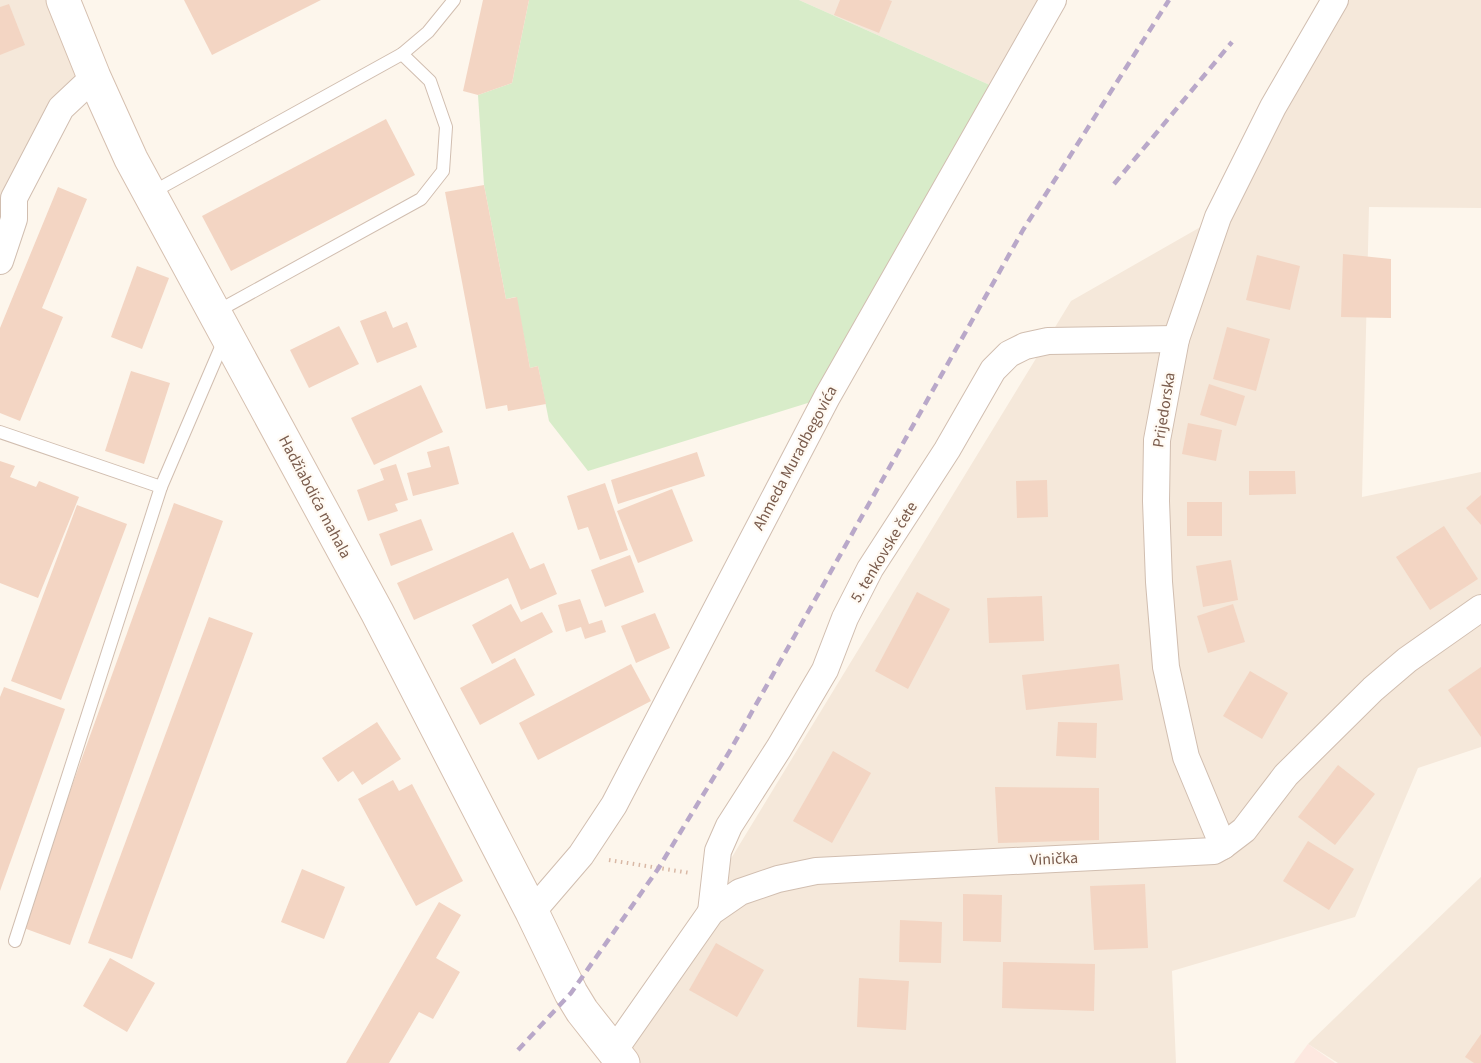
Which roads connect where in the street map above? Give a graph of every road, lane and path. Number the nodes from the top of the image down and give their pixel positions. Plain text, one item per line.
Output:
1 (63, 0) edge
2 (454, 0) edge
3 (1053, 0) edge
4 (1335, 0) edge
5 (402, 54) junction
6 (94, 77) junction
7 (7, 189) edge
8 (150, 194) junction
9 (0, 261) edge
10 (221, 323) junction
11 (1176, 339) junction
12 (0, 432) edge
13 (161, 487) junction
14 (1481, 608) edge
15 (1224, 846) junction
16 (581, 855) junction
17 (714, 878) junction
18 (532, 912) junction
19 (711, 912) junction
20 (15, 941) dead end
21 (618, 1058) edge

1 - 6 street, Hadžiabdića mahala
2 - 5 lane
3 - 16 street, Ahmeda Muradbegovića
4 - 11 street, Prijedorska
5 - 8 lane
5 - 10 lane
6 - 7 street
6 - 8 street, Hadžiabdića mahala
7 - 9 street
8 - 10 street, Hadžiabdića mahala
10 - 13 lane
10 - 18 street, Hadžiabdića mahala
11 - 15 street, Prijedorska
11 - 17 street, 5. tenkovske čete
12 - 13 lane
13 - 20 lane
14 - 15 street, Vinička
15 - 19 street, Vinička
16 - 17 path
16 - 18 street, Ahmeda Muradbegovića
17 - 19 street, 5. tenkovske čete
18 - 21 street, Hadžiabdića mahala
19 - 21 street, Vinička

